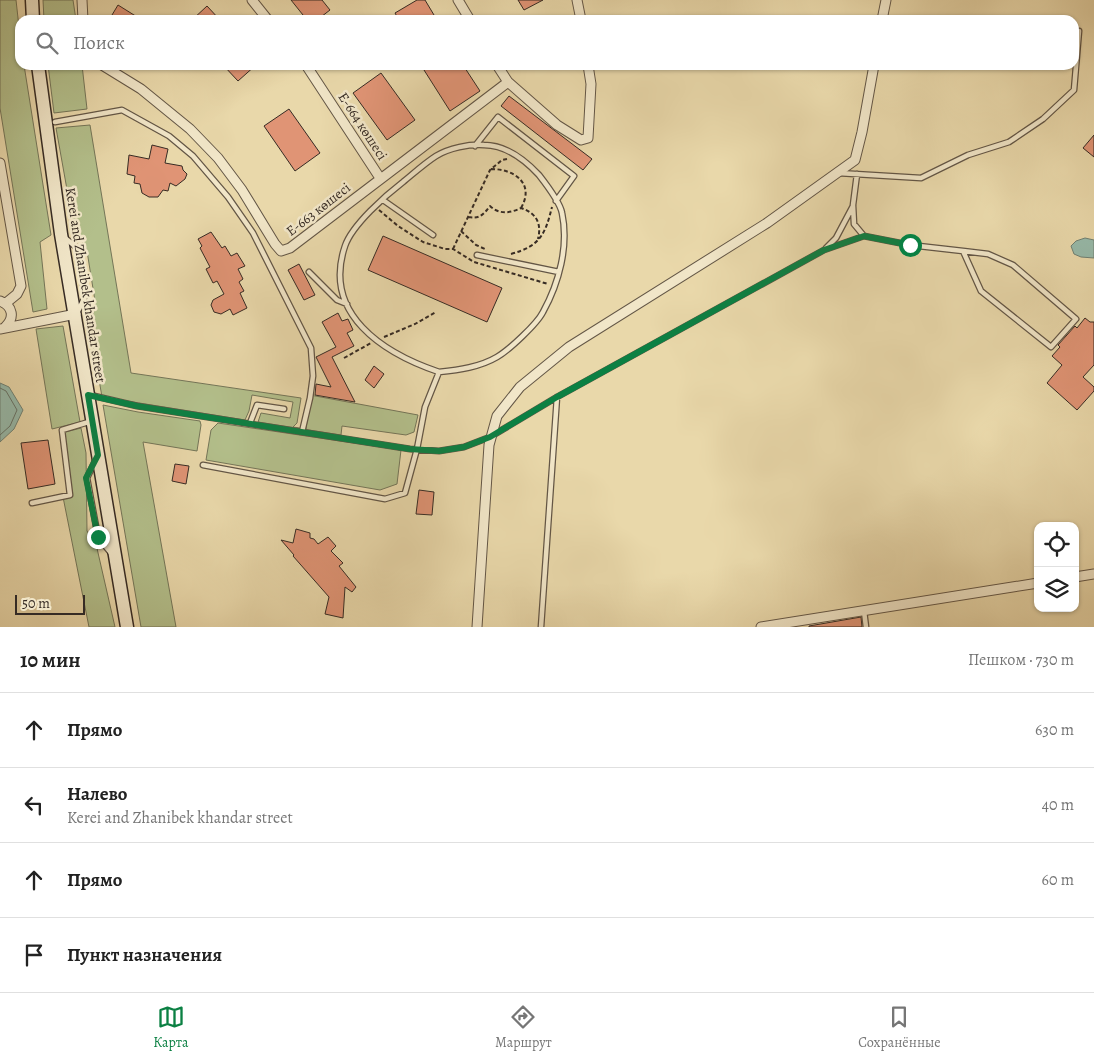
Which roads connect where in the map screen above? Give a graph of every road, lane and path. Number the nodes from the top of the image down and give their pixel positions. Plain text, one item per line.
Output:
1 (32, 0) edge
2 (82, 0) edge
3 (252, 0) edge
4 (458, 0) edge
5 (578, 0) edge
6 (886, 0) edge
7 (33, 15) edge
8 (83, 15) edge
9 (264, 15) edge
10 (467, 15) edge
11 (580, 15) edge
12 (883, 15) edge
13 (39, 70) edge
14 (110, 70) edge
15 (309, 70) edge
16 (500, 70) edge
17 (589, 70) edge
18 (873, 70) edge
19 (1076, 70) edge
20 (508, 82) junction
21 (56, 122) dead end
22 (475, 146) junction
23 (516, 156) junction
24 (0, 164) edge
25 (490, 170) junction
26 (837, 173) junction
27 (857, 174) junction
28 (380, 178) junction
29 (383, 200) junction
30 (555, 200) junction
31 (853, 205) junction
32 (376, 207) junction
33 (521, 208) junction
34 (468, 217) junction
35 (461, 231) junction
36 (432, 235) dead end
37 (864, 236) junction
38 (537, 241) junction
39 (453, 249) junction
40 (824, 250) junction
41 (963, 251) junction
42 (490, 252) dead end
43 (477, 254) dead end
44 (506, 256) dead end
45 (309, 272) dead end
46 (559, 272) junction
47 (555, 286) junction
48 (3, 302) edge
49 (346, 304) junction
50 (436, 312) dead end
51 (76, 314) junction
52 (3, 328) edge
53 (376, 340) junction
54 (344, 358) dead end
55 (439, 372) junction
56 (88, 395) junction
57 (557, 397) junction
58 (284, 409) dead end
59 (92, 421) junction
60 (250, 424) junction
61 (302, 432) junction
62 (490, 437) junction
63 (417, 449) junction
64 (203, 465) dead end
65 (32, 503) dead end
66 (1094, 574) edge
67 (1079, 576) edge
68 (1034, 584) edge
69 (864, 611) junction
70 (127, 627) edge
71 (477, 627) edge
72 (541, 627) edge
73 (762, 627) edge
74 (866, 627) edge

1 - 7 main road
2 - 8 street
3 - 9 street
4 - 10 street
5 - 11 street
6 - 12 street
13 - 51 main road, Kerei and Zhanibek khandar street
14 - 28 street, Е-663 көшесі
15 - 28 street, Е-664 көшесі
16 - 20 street
17 - 20 street
18 - 26 street
19 - 27 lane
20 - 28 street, Е-663 көшесі
21 - 61 lane
22 - 23 lane
22 - 29 lane
22 - 30 lane
23 - 25 path
23 - 30 lane
24 - 48 street
25 - 33 path
25 - 34 path
26 - 27 lane
26 - 62 street
27 - 31 lane
29 - 32 lane
29 - 36 lane
30 - 38 path
30 - 46 lane
31 - 37 lane
31 - 40 lane
32 - 39 path
32 - 49 lane
33 - 34 path
33 - 38 path
34 - 35 path
35 - 39 path
35 - 42 path
37 - 40 lane
37 - 41 lane
38 - 44 path
39 - 47 path
40 - 57 lane
41 - 41 lane
43 - 46 lane
45 - 49 lane
46 - 47 lane
47 - 55 lane
48 - 52 street
49 - 53 lane
50 - 53 path
51 - 52 street
51 - 56 main road, Kerei and Zhanibek khandar street
53 - 54 path
53 - 55 lane
55 - 63 lane
56 - 59 main road, Kerei and Zhanibek khandar street
56 - 60 lane
57 - 62 lane
57 - 72 lane
58 - 60 lane
59 - 65 lane
59 - 70 main road, Kerei and Zhanibek khandar street
60 - 61 lane
61 - 63 lane
62 - 63 lane
62 - 71 street
63 - 64 lane
66 - 67 street
68 - 69 street
69 - 73 street
69 - 74 lane

